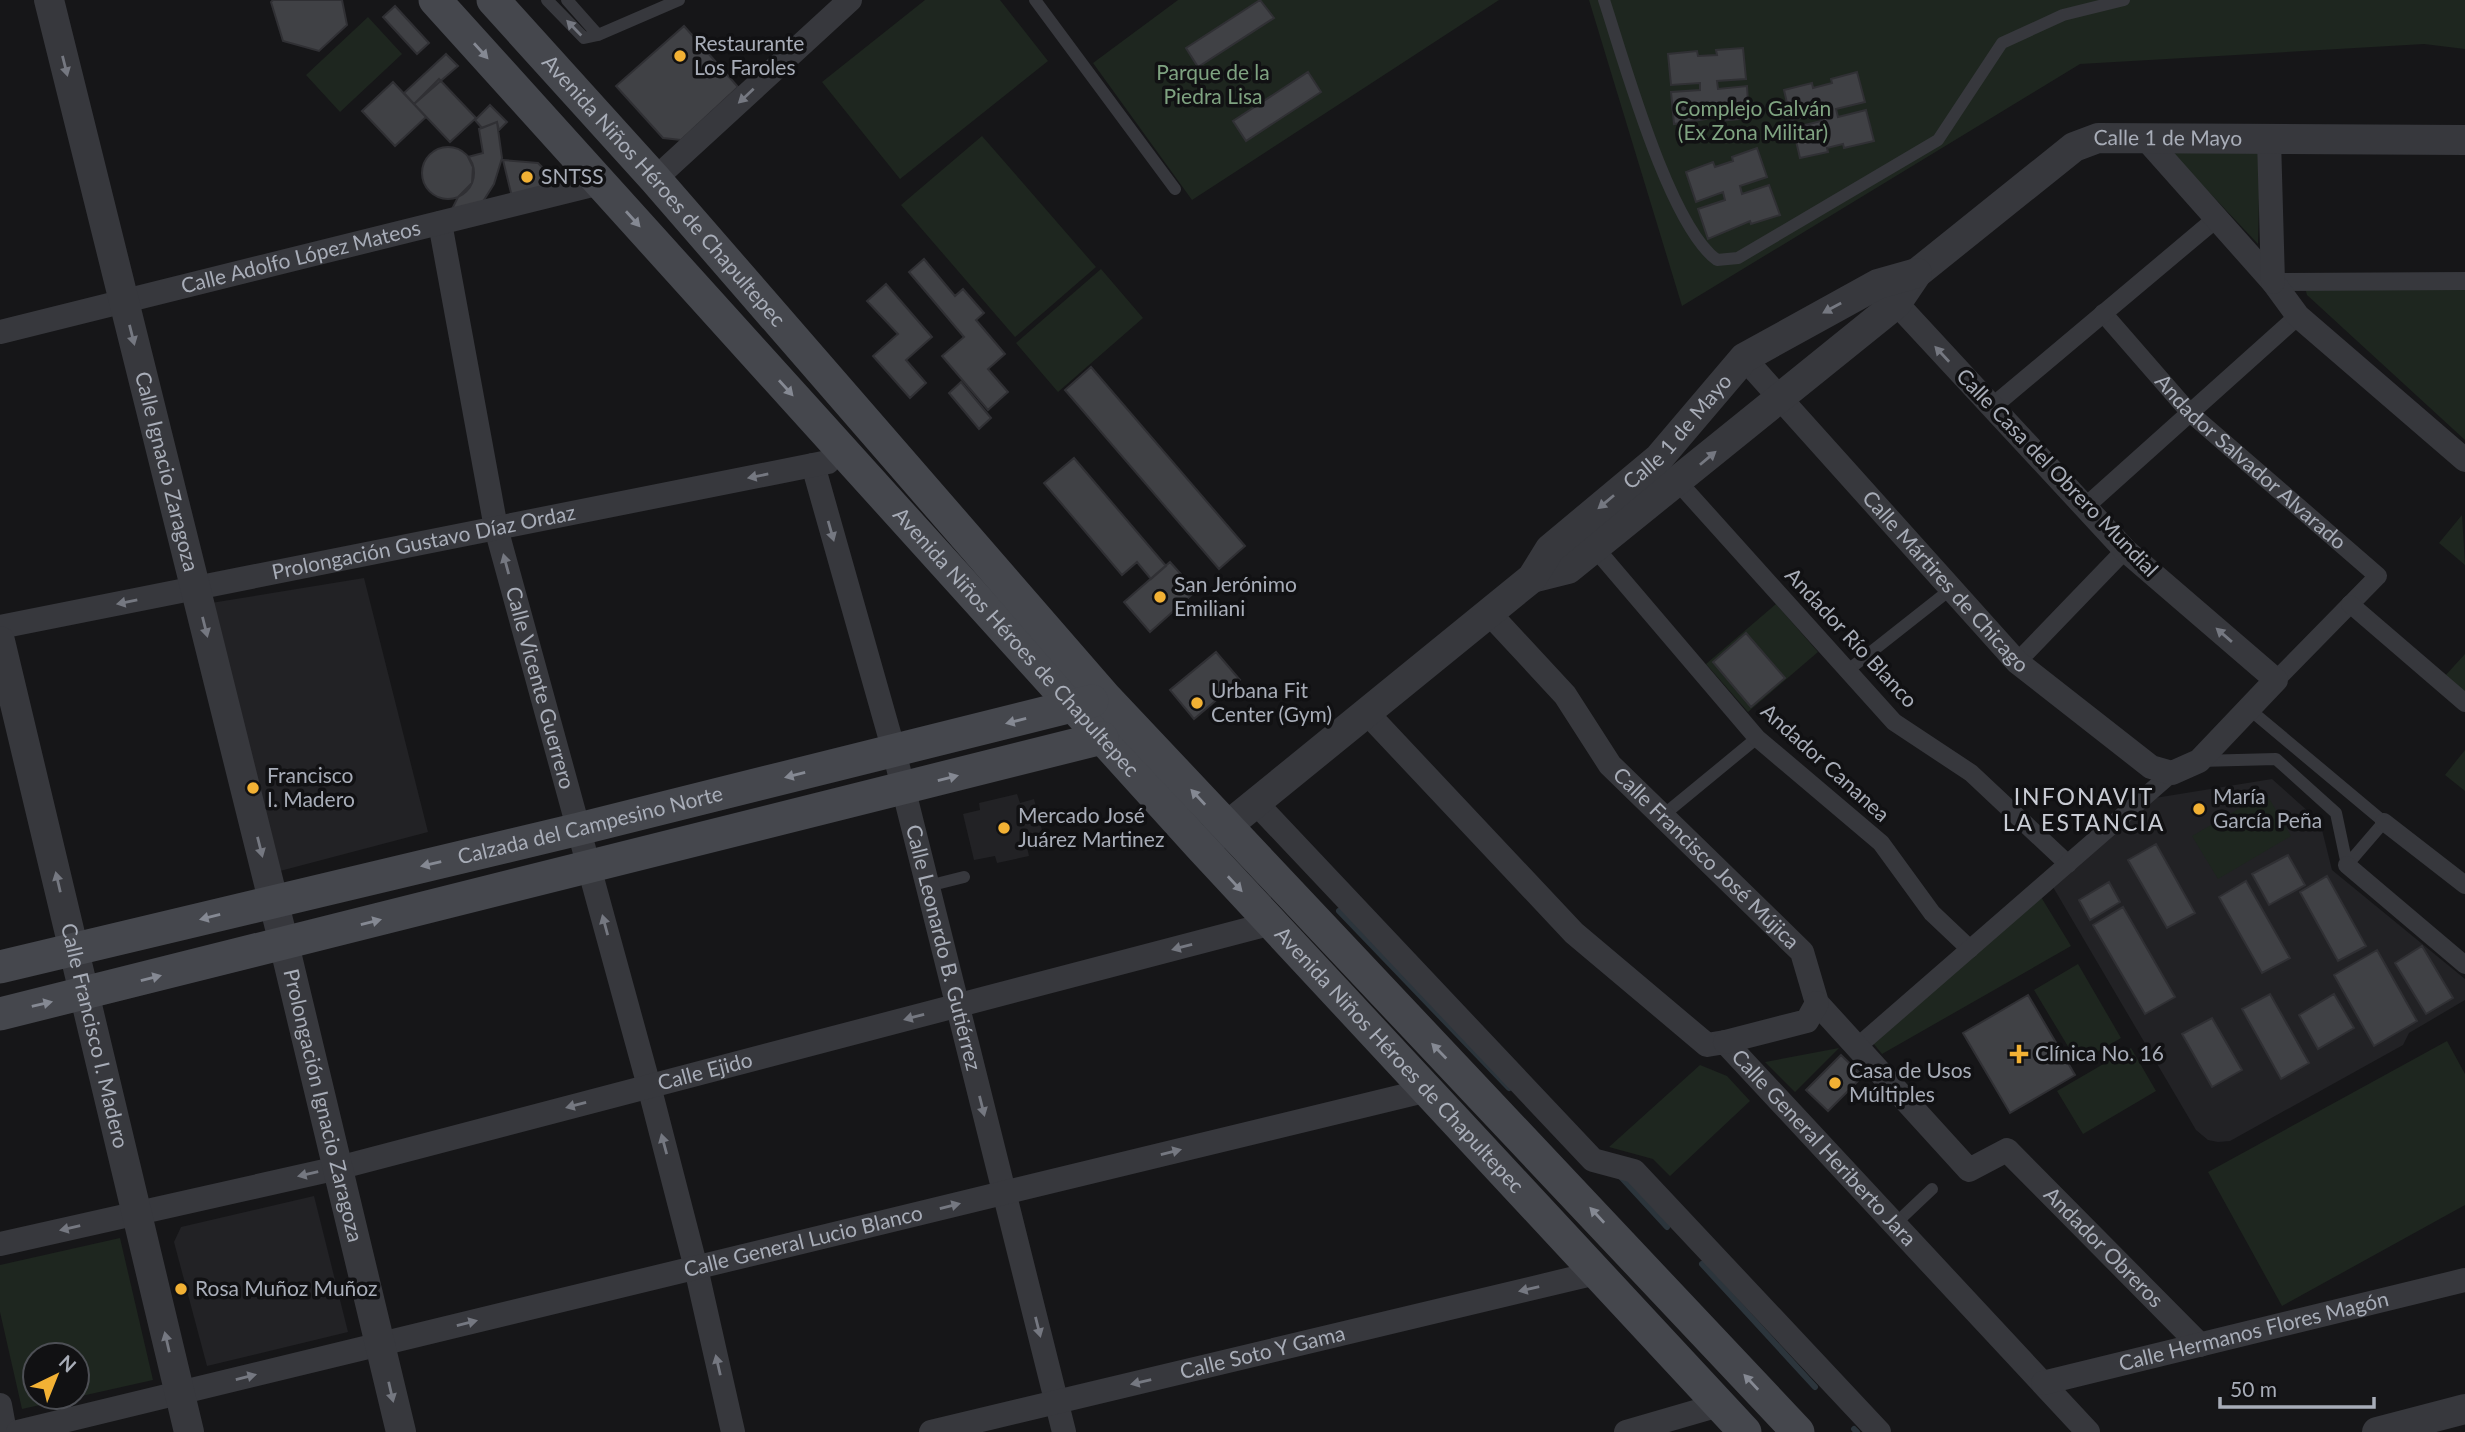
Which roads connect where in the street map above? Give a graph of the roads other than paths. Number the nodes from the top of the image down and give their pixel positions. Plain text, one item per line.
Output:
1 (49, 0) edge
2 (435, 0) edge
3 (493, 0) edge
4 (547, 0) edge
5 (567, 0) edge
6 (679, 0) edge
7 (850, 0) edge
8 (1035, 0) edge
9 (1604, 0) edge
10 (2124, 0) edge
11 (598, 35) junction
12 (2145, 138) junction
13 (2269, 139) junction
14 (2465, 140) edge
15 (655, 180) junction
16 (600, 183) junction
17 (1175, 189) dead end
18 (2217, 218) junction
19 (440, 223) junction
20 (2465, 281) edge
21 (2273, 282) junction
22 (1887, 294) junction
23 (124, 301) junction
24 (2103, 313) junction
25 (2298, 316) junction
26 (0, 332) edge
27 (1744, 358) junction
28 (1780, 398) junction
29 (1992, 407) junction
30 (2190, 413) junction
31 (849, 458) junction
32 (2465, 460) edge
33 (813, 465) junction
34 (1678, 482) junction
35 (2085, 507) junction
36 (496, 528) junction
37 (1595, 548) junction
38 (2126, 550) junction
39 (1532, 578) junction
40 (195, 589) junction
41 (1951, 589) junction
42 (2350, 604) junction
43 (1489, 613) junction
44 (0, 627) edge
45 (0, 641) edge
46 (2017, 662) junction
47 (1847, 671) junction
48 (2276, 680) junction
49 (1105, 697) junction
50 (2465, 703) edge
51 (1074, 707) junction
52 (2249, 709) junction
53 (1367, 713) junction
54 (1757, 737) junction
55 (1102, 738) junction
56 (894, 751) junction
57 (2199, 761) junction
58 (2172, 773) junction
59 (904, 789) junction
60 (732, 791) junction
61 (1256, 803) junction
62 (658, 809) junction
63 (1661, 817) junction
64 (2384, 822) junction
65 (579, 829) junction
66 (741, 830) junction
67 (1213, 837) junction
68 (667, 848) junction
69 (2068, 864) junction
70 (2347, 865) junction
71 (589, 868) junction
72 (964, 877) dead end
73 (928, 886) junction
74 (2465, 886) edge
75 (273, 902) junction
76 (1272, 923) junction
77 (284, 944) junction
78 (1970, 949) junction
79 (74, 950) junction
80 (2465, 965) edge
81 (0, 967) edge
82 (84, 995) junction
83 (1817, 1003) junction
84 (957, 1006) junction
85 (0, 1014) edge
86 (1725, 1042) junction
87 (1857, 1047) junction
88 (649, 1086) junction
89 (1428, 1090) junction
90 (2007, 1150) joint
91 (338, 1167) junction
92 (1932, 1189) dead end
93 (1004, 1193) junction
94 (136, 1213) junction
95 (1895, 1224) junction
96 (0, 1244) edge
97 (696, 1268) junction
98 (1596, 1273) junction
99 (2465, 1280) edge
100 (380, 1344) junction
101 (2200, 1345) junction
102 (2043, 1383) junction
103 (180, 1393) junction
104 (1057, 1402) junction
105 (0, 1405) edge
106 (2465, 1409) edge
107 (1703, 1416) edge
108 (5, 1432) edge
109 (18, 1432) edge
110 (189, 1432) edge
111 (401, 1432) edge
112 (733, 1432) edge
113 (931, 1432) edge
114 (1065, 1432) edge
115 (1626, 1432) edge
116 (1745, 1432) edge
117 (1798, 1432) edge
118 (1879, 1432) edge
119 (2088, 1432) edge
120 (2377, 1432) edge

1 -> 23 street, Calle Ignacio Zaragoza
2 -> 16 main road, Avenida Niños Héroes de Chapultepec
3 - 15 main road, Avenida Niños Héroes de Chapultepec
11 -> 4 lane
5 - 11 lane
6 - 11 lane
7 -> 15 street
8 - 17 lane
9 - 10 lane
12 - 13 street, Calle 1 de Mayo
12 - 18 street
12 - 22 street, Calle 1 de Mayo
13 - 14 street, Calle 1 de Mayo
13 - 21 street
15 - 49 main road, Avenida Niños Héroes de Chapultepec
16 - 19 street, Calle Adolfo López Mateos
16 -> 31 main road, Avenida Niños Héroes de Chapultepec
18 - 21 street
18 - 24 street
19 - 23 street, Calle Adolfo López Mateos
19 - 36 street, Calle Vicente Guerrero
20 - 21 street
21 - 25 street
22 -> 27 street, Calle 1 de Mayo
22 - 28 street, Calle 1 de Mayo
29 -> 22 street, Calle Casa del Obrero Mundial
23 - 26 street, Calle Adolfo López Mateos
23 -> 40 street, Calle Ignacio Zaragoza
24 - 29 street
24 - 30 street, Andador Salvador Alvarado
25 - 30 street
25 - 32 street
27 - 28 street, Calle Mártires de Chicago
27 -> 39 street, Calle 1 de Mayo
34 -> 28 street, Calle 1 de Mayo
28 - 41 street, Calle Mártires de Chicago
29 - 35 street, Calle Casa del Obrero Mundial
30 - 35 street
30 - 42 street, Andador Salvador Alvarado
31 - 33 street, Prolongación Gustavo Díaz Ordaz
31 - 51 main road, Avenida Niños Héroes de Chapultepec
33 -> 36 street, Prolongación Gustavo Díaz Ordaz
33 -> 56 street, Calle Leonardo B. Gutiérrez
34 - 37 street, Calle 1 de Mayo
34 - 47 street, Andador Río Blanco
35 - 38 street, Calle Casa del Obrero Mundial
36 - 40 street, Prolongación Gustavo Díaz Ordaz
65 -> 36 street, Calle Vicente Guerrero
37 - 39 street, Calle 1 de Mayo
37 - 54 street, Andador Cananea
38 - 46 street
48 -> 38 street, Calle Casa del Obrero Mundial
39 - 43 street, Calle 1 de Mayo
40 -> 44 street, Prolongación Gustavo Díaz Ordaz
40 -> 75 street, Calle Ignacio Zaragoza
41 - 46 street, Calle Mártires de Chicago
41 - 47 lane
42 - 48 street, Andador Salvador Alvarado
42 - 50 street
43 - 53 street, Calle 1 de Mayo
43 - 63 street, Calle Francisco José Mújica
79 -> 45 street, Calle Francisco I. Madero
46 - 58 street, Calle Mártires de Chicago
47 - 69 street, Andador Río Blanco
48 - 52 street, Andador Salvador Alvarado
49 - 51 main road, Calzada del Campesino Norte
67 -> 49 main road, Avenida Niños Héroes de Chapultepec
51 - 55 main road, Avenida Niños Héroes de Chapultepec
51 -> 56 main road, Calzada del Campesino Norte
52 - 57 street, Andador Salvador Alvarado
52 - 64 lane
53 - 61 street, Calle 1 de Mayo
53 - 86 street, Calle General Heriberto Jara
54 - 63 lane
54 - 78 street, Andador Cananea
59 -> 55 main road, Calzada del Campesino Norte
55 - 67 main road, Avenida Niños Héroes de Chapultepec
56 - 59 street, Calle Leonardo B. Gutiérrez
56 -> 60 main road, Calzada del Campesino Norte
57 - 58 street, Andador Salvador Alvarado
57 - 70 lane
58 - 69 street
59 - 66 main road, Calzada del Campesino Norte
59 - 73 street, Calle Leonardo B. Gutiérrez
60 - 62 main road, Calzada del Campesino Norte
60 - 66 main road
61 - 67 street, Calle 1 de Mayo
61 - 118 street
62 - 65 main road, Calzada del Campesino Norte
62 - 68 main road
63 - 83 street, Calle Francisco José Mújica
64 - 70 lane
64 - 74 street
65 - 71 street, Calle Vicente Guerrero
65 -> 75 main road, Calzada del Campesino Norte
66 - 68 main road, Calzada del Campesino Norte
67 -> 76 main road, Avenida Niños Héroes de Chapultepec
117 -> 67 main road, Avenida Niños Héroes de Chapultepec
68 - 71 main road, Calzada del Campesino Norte
69 - 78 street
70 - 80 street
77 -> 71 main road, Calzada del Campesino Norte
88 -> 71 street, Calle Vicente Guerrero
72 - 73 lane
73 - 84 street, Calle Leonardo B. Gutiérrez
75 - 77 street, Calle Ignacio Zaragoza
75 -> 79 main road, Calzada del Campesino Norte
76 -> 84 street, Calle Ejido
76 - 89 main road, Avenida Niños Héroes de Chapultepec
82 -> 77 main road, Calzada del Campesino Norte
77 - 91 street, Prolongación Ignacio Zaragoza
78 - 87 street
79 - 81 main road, Calzada del Campesino Norte
79 - 82 street, Calle Francisco I. Madero
85 -> 82 main road, Calzada del Campesino Norte
82 - 94 street, Calle Francisco I. Madero
83 - 86 street
83 - 87 street, Calle Francisco José Mújica
84 -> 88 street, Calle Ejido
84 -> 93 street, Calle Leonardo B. Gutiérrez
86 - 95 street, Calle General Heriberto Jara
87 - 90 street, Calle Francisco José Mújica
88 -> 91 street, Calle Ejido
97 -> 88 street, Calle Vicente Guerrero
93 -> 89 street, Calle General Lucio Blanco
89 - 98 main road, Avenida Niños Héroes de Chapultepec
90 - 101 street, Andador Obreros
91 -> 94 street, Calle Ejido
91 - 100 street, Prolongación Ignacio Zaragoza
92 - 95 lane
97 -> 93 street, Calle General Lucio Blanco
93 -> 104 street, Calle Leonardo B. Gutiérrez
94 -> 96 street, Calle Ejido
103 -> 94 street, Calle Francisco I. Madero
95 - 102 street, Calle General Heriberto Jara
100 -> 97 street, Calle General Lucio Blanco
112 -> 97 street, Calle Vicente Guerrero
98 -> 104 street, Calle Soto Y Gama
98 - 107 main road, Avenida Niños Héroes de Chapultepec
99 - 101 street, Calle Hermanos Flores Magón
103 -> 100 street, Calle General Lucio Blanco
100 -> 111 street, Prolongación Ignacio Zaragoza
101 - 102 street, Calle Hermanos Flores Magón
102 - 119 street, Calle General Heriberto Jara
103 - 109 street, Calle General Lucio Blanco
103 - 110 street, Calle Francisco I. Madero
104 - 113 street, Calle Soto Y Gama
104 - 114 street, Calle Leonardo B. Gutiérrez
105 - 108 street
106 - 120 street
107 - 115 street
107 - 116 main road, Avenida Niños Héroes de Chapultepec

